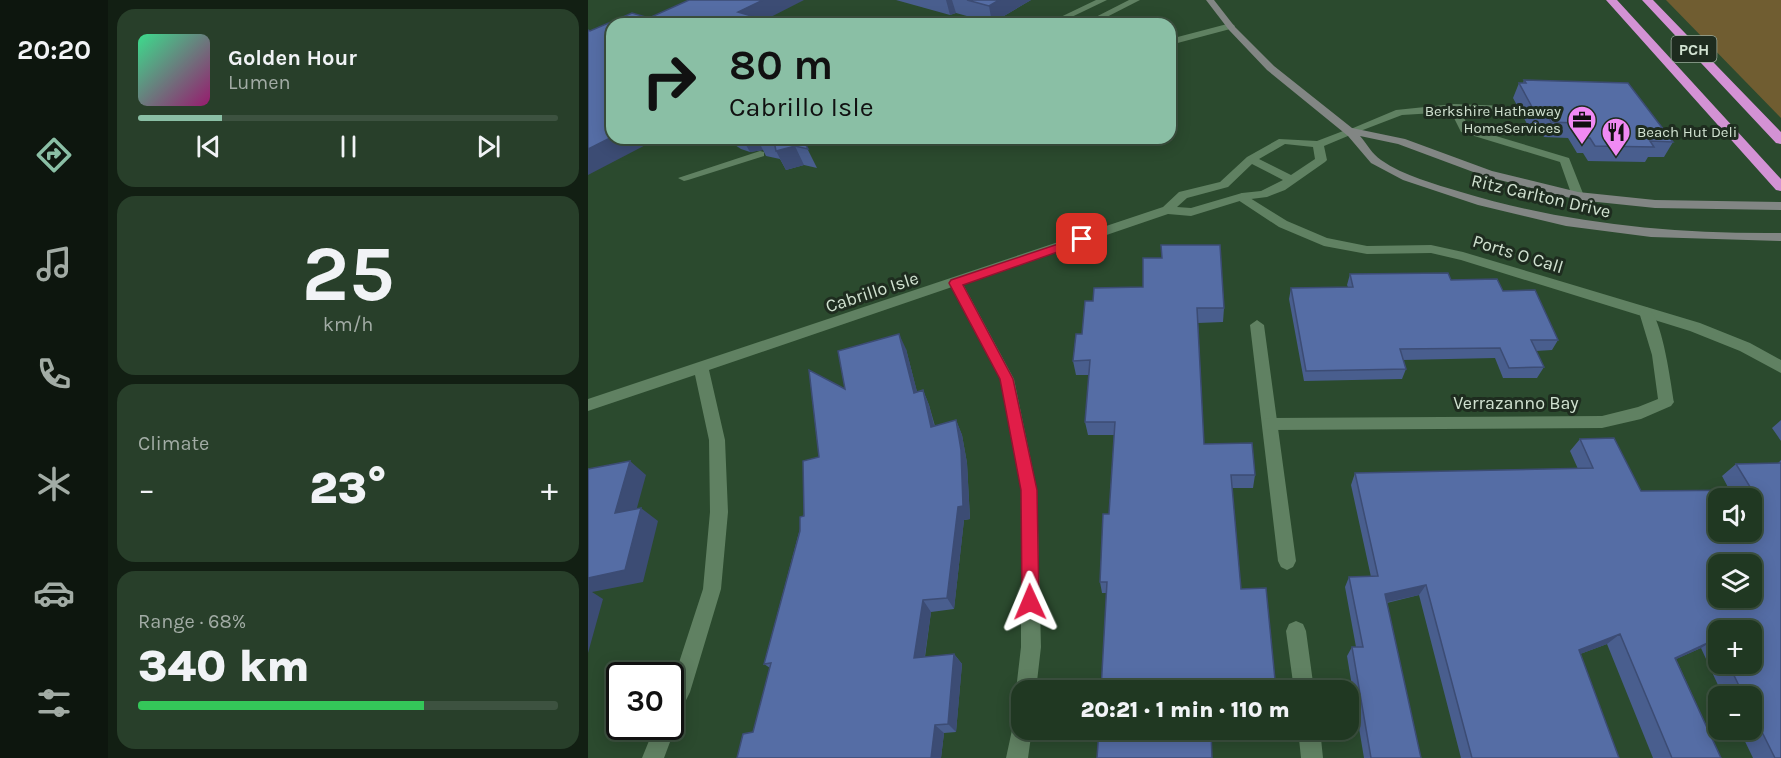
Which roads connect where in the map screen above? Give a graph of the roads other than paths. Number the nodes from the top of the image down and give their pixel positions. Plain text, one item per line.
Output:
1 (1103, 0) edge
2 (1136, 0) edge
3 (1210, 0) edge
4 (1611, 0) edge
5 (1647, 0) edge
6 (1063, 18) edge
7 (1098, 18) edge
8 (1231, 26) junction
9 (1176, 40) edge
10 (1454, 107) junction
11 (1503, 108) dead end
12 (1351, 131) junction
13 (1781, 140) edge
14 (792, 144) edge
15 (1318, 144) junction
16 (778, 148) edge
17 (760, 154) dead end
18 (1251, 159) junction
19 (684, 178) dead end
20 (1291, 180) junction
21 (1224, 185) junction
22 (1781, 187) edge
23 (1578, 196) junction
24 (1242, 197) junction
25 (1781, 206) edge
26 (1167, 210) junction
27 (1781, 237) edge
28 (956, 283) junction
29 (1646, 312) junction
30 (1257, 325) dead end
31 (701, 367) junction
32 (1781, 367) edge
33 (588, 405) edge
34 (1270, 424) junction
35 (1287, 561) dead end
36 (1296, 631) dead end
37 (684, 679) edge
38 (1027, 680) edge
39 (1303, 680) edge
40 (660, 740) edge
41 (1020, 740) edge
42 (1310, 740) edge
43 (653, 758) edge
44 (1017, 758) edge
45 (1312, 758) edge

1 - 6 street
2 - 7 street
3 - 8 street, Ritz Carlton Drive
4 - 22 highway, PCH
5 - 13 highway, PCH
8 - 9 street
8 - 12 street, Ritz Carlton Drive
10 - 11 street
10 - 12 street
10 - 23 street
12 - 15 street
12 - 23 street, Ritz Carlton Drive
12 - 27 street, Ritz Carlton Drive
14 - 16 street
15 - 18 street
15 - 20 street, Cabrillo Isle
17 - 19 street
18 - 20 street
18 - 21 street
20 - 24 street, Cabrillo Isle
21 - 24 street, Ports O Call
21 - 26 street, Cabrillo Isle
23 - 25 street, Ritz Carlton Drive
24 - 26 street, Cabrillo Isle
24 - 29 street, Ports O Call
26 - 28 street, Cabrillo Isle
28 - 31 street, Cabrillo Isle
28 - 38 street
29 - 32 street, Ports O Call
29 - 34 street, Verrazanno Bay
30 - 34 street
31 - 33 street, Cabrillo Isle
31 - 37 street
34 - 35 street
36 - 39 street
40 - 43 street
41 - 44 street
42 - 45 street

